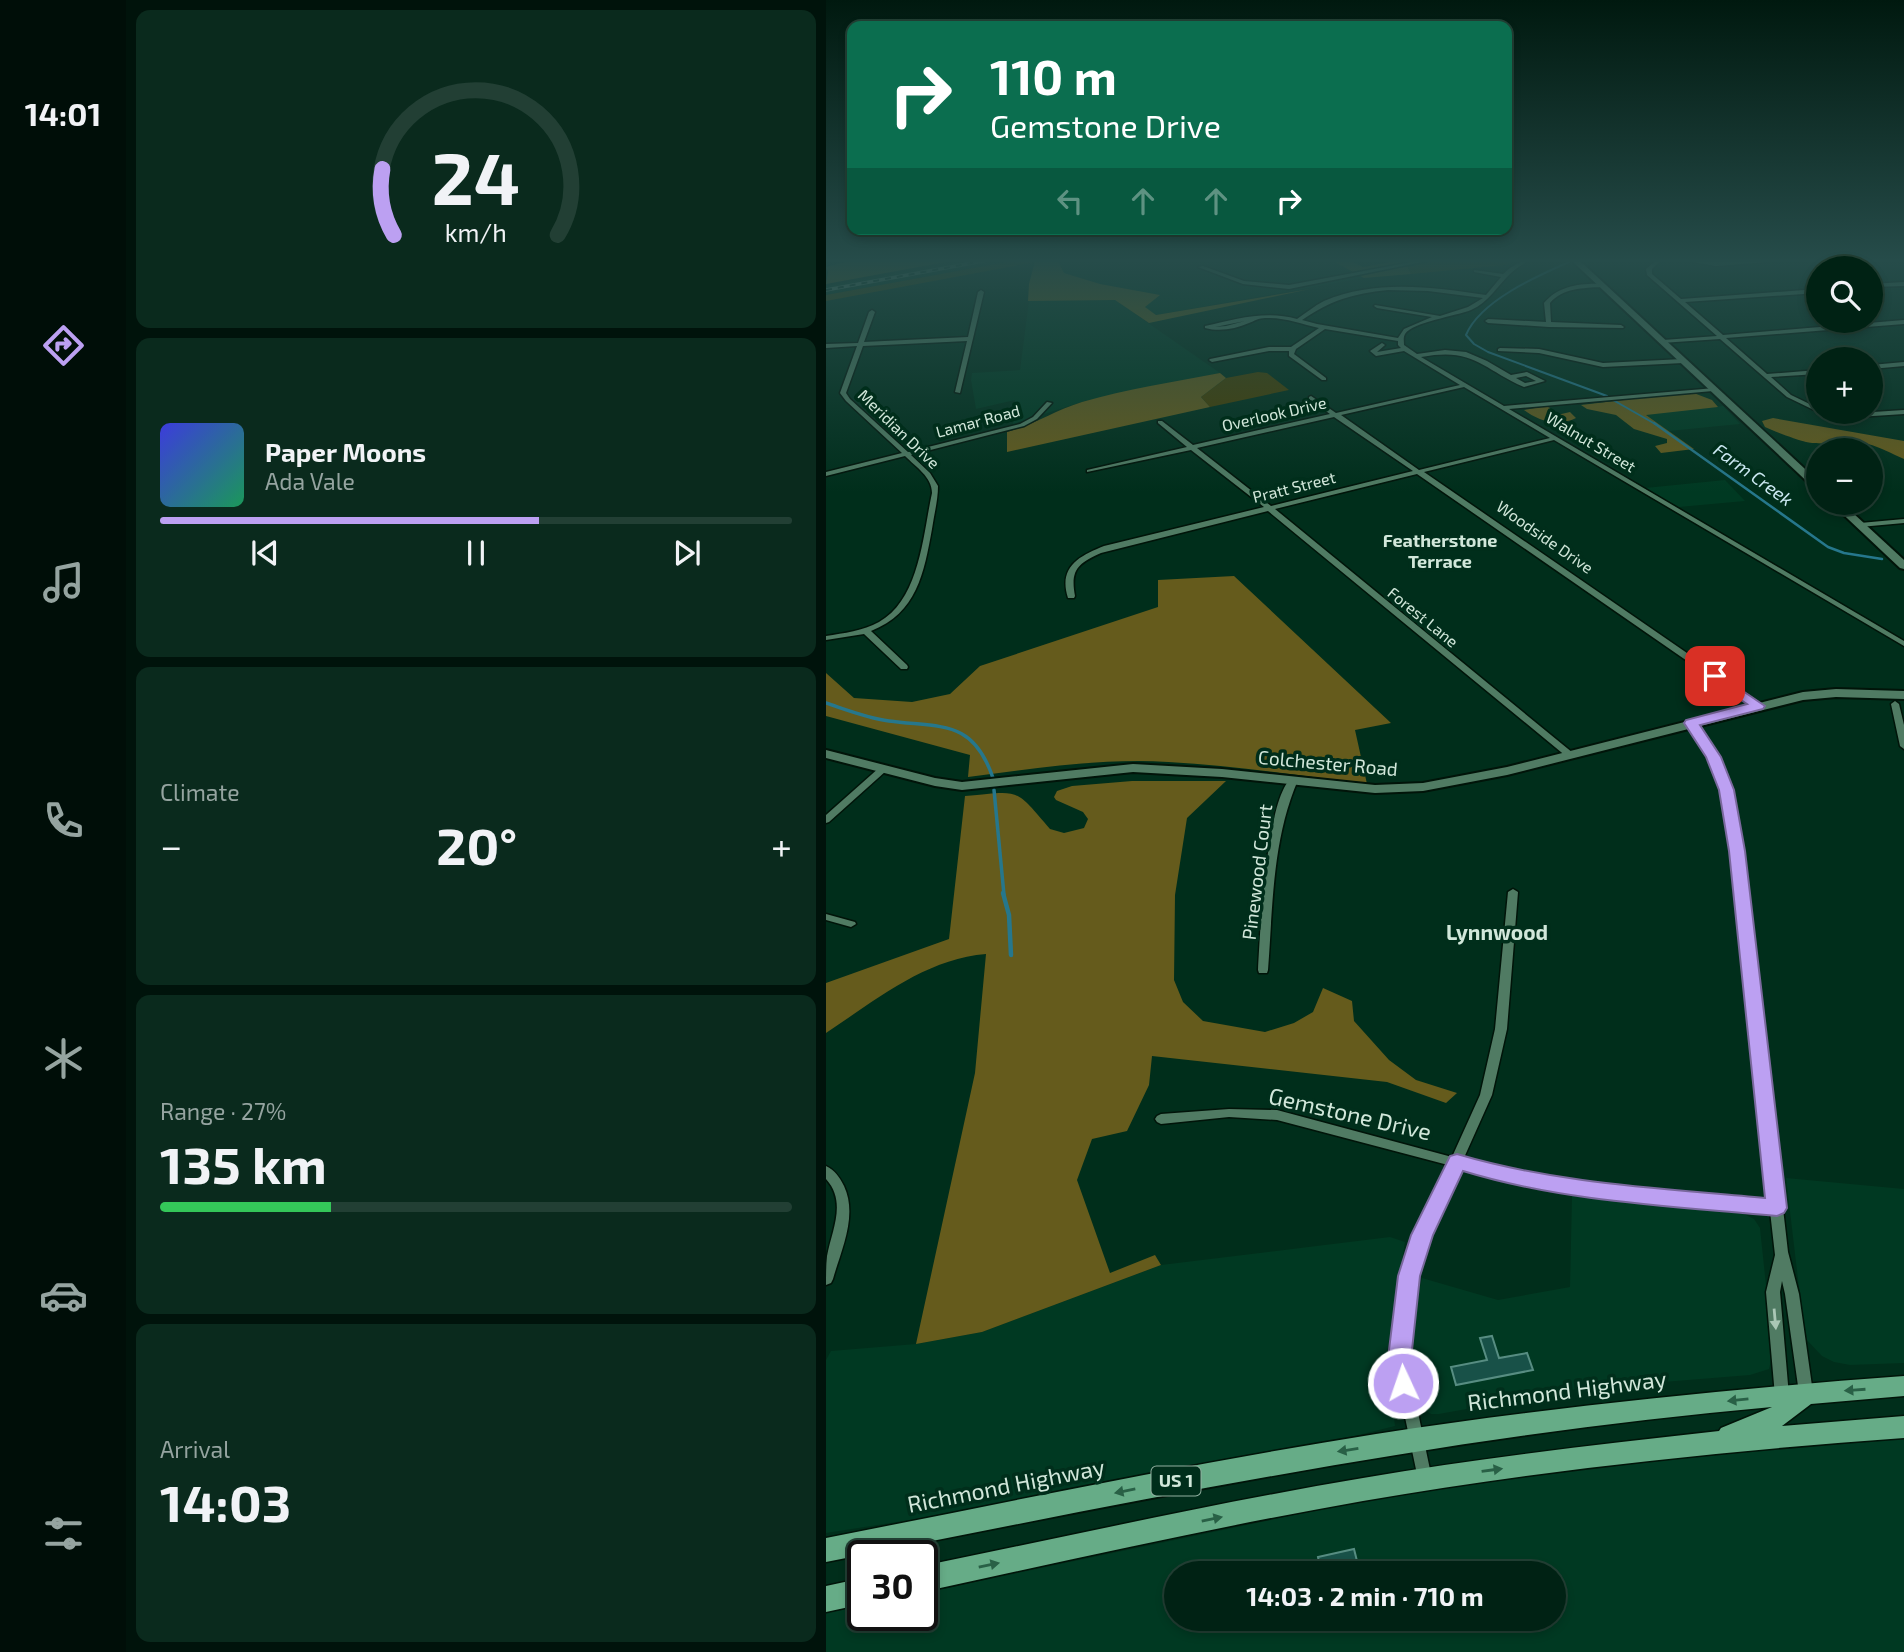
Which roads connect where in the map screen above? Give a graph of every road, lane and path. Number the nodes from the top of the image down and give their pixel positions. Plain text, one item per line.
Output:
1 (863, 338) edge
2 (1309, 338) edge
3 (1389, 338) edge
4 (1659, 338) edge
5 (1701, 338) edge
6 (1723, 338) edge
7 (970, 339) joint
8 (1400, 340) joint
9 (1663, 342) junction
10 (860, 345) junction
11 (1382, 345) dead end
12 (826, 346) edge
13 (1293, 349) junction
14 (1405, 349) junction
15 (1500, 350) dead end
16 (1416, 356) junction
17 (1212, 360) dead end
18 (1683, 361) junction
19 (1904, 365) edge
20 (1883, 366) edge
21 (1806, 373) edge
22 (1767, 376) junction
23 (1510, 377) dead end
24 (1324, 379) dead end
25 (1466, 384) junction
26 (1713, 389) junction
27 (958, 392) dead end
28 (1311, 398) dead end
29 (1049, 402) dead end
30 (1806, 405) edge
31 (1505, 407) junction
32 (1904, 412) edge
33 (1883, 413) edge
34 (1335, 414) junction
35 (1160, 422) dead end
36 (1556, 438) junction
37 (1193, 446) junction
38 (906, 454) junction
39 (1089, 471) dead end
40 (1418, 471) junction
41 (826, 474) edge
42 (1806, 475) edge
43 (1269, 508) junction
44 (1849, 515) edge
45 (1904, 521) edge
46 (1860, 525) junction
47 (1904, 566) edge
48 (1072, 596) dead end
49 (866, 631) junction
50 (826, 638) edge
51 (1904, 644) edge
52 (904, 667) dead end
53 (1900, 700) edge
54 (1758, 706) junction
55 (1691, 723) junction
56 (1904, 746) edge
57 (826, 754) edge
58 (1570, 755) junction
59 (883, 769) junction
60 (1293, 780) junction
61 (826, 820) edge
62 (1513, 892) dead end
63 (826, 917) edge
64 (850, 924) dead end
65 (1263, 970) dead end
66 (1161, 1119) dead end
67 (1457, 1161) junction
68 (826, 1171) edge
69 (1777, 1208) junction
70 (1781, 1252) junction
71 (826, 1279) edge
72 (1904, 1386) edge
73 (1794, 1394) junction
74 (1904, 1427) edge
75 (1416, 1439) junction
76 (1710, 1443) junction
77 (1425, 1479) junction
78 (826, 1550) edge
79 (938, 1576) edge
80 (847, 1594) edge
81 (826, 1599) edge

1 - 10 street, Meridian Drive
2 - 13 street
3 - 8 street
4 - 9 street
5 - 9 street
6 - 22 street
7 - 10 street
7 - 27 street
8 - 14 street, Walnut Street
9 - 18 street
10 - 12 street
10 - 38 street, Meridian Drive
11 - 14 street
13 - 17 street
13 - 24 street
14 - 16 street, Walnut Street
15 - 18 street
16 - 23 street
16 - 25 street, Walnut Street
18 - 26 street
19 - 20 street
21 - 22 street
22 - 30 street
25 - 31 street, Walnut Street
25 - 34 street, Overlook Drive
26 - 31 street
26 - 42 street
28 - 34 street, Woodside Drive
29 - 38 street, Lamar Road
31 - 36 street, Walnut Street
32 - 33 street
34 - 37 street, Overlook Drive
34 - 40 street, Woodside Drive
35 - 37 street, Forest Lane
36 - 40 street, Pratt Street
36 - 51 street, Walnut Street
37 - 39 street, Overlook Drive
37 - 43 street, Forest Lane
38 - 41 street, Lamar Road
38 - 49 street, Meridian Drive
40 - 43 street, Pratt Street
40 - 54 street, Woodside Drive
43 - 48 street, Pratt Street
43 - 58 street, Forest Lane
44 - 46 street
45 - 46 street
46 - 47 street
49 - 50 street, Meridian Drive
49 - 52 street
53 - 54 street, Colchester Road
53 - 56 street
54 - 55 street, Colchester Road
55 - 58 street, Colchester Road
55 - 69 street
57 - 59 street, Colchester Road
58 - 60 street, Colchester Road
59 - 60 street, Colchester Road
59 - 61 street
60 - 65 street, Pinewood Court
62 - 67 street
63 - 64 street
66 - 67 street, Gemstone Drive
67 - 69 street, Gemstone Drive
67 - 75 street
68 - 71 street
69 - 70 street
70 - 73 street
70 -> 73 street
72 -> 73 main road, Richmond Highway / US 1
73 -> 75 main road, Richmond Highway / US 1
73 - 76 main road
74 - 76 main road, US 1
75 - 77 street
75 -> 78 main road, Richmond Highway / US 1
77 -> 76 main road, US 1
79 -> 77 main road, US 1
80 - 81 main road

